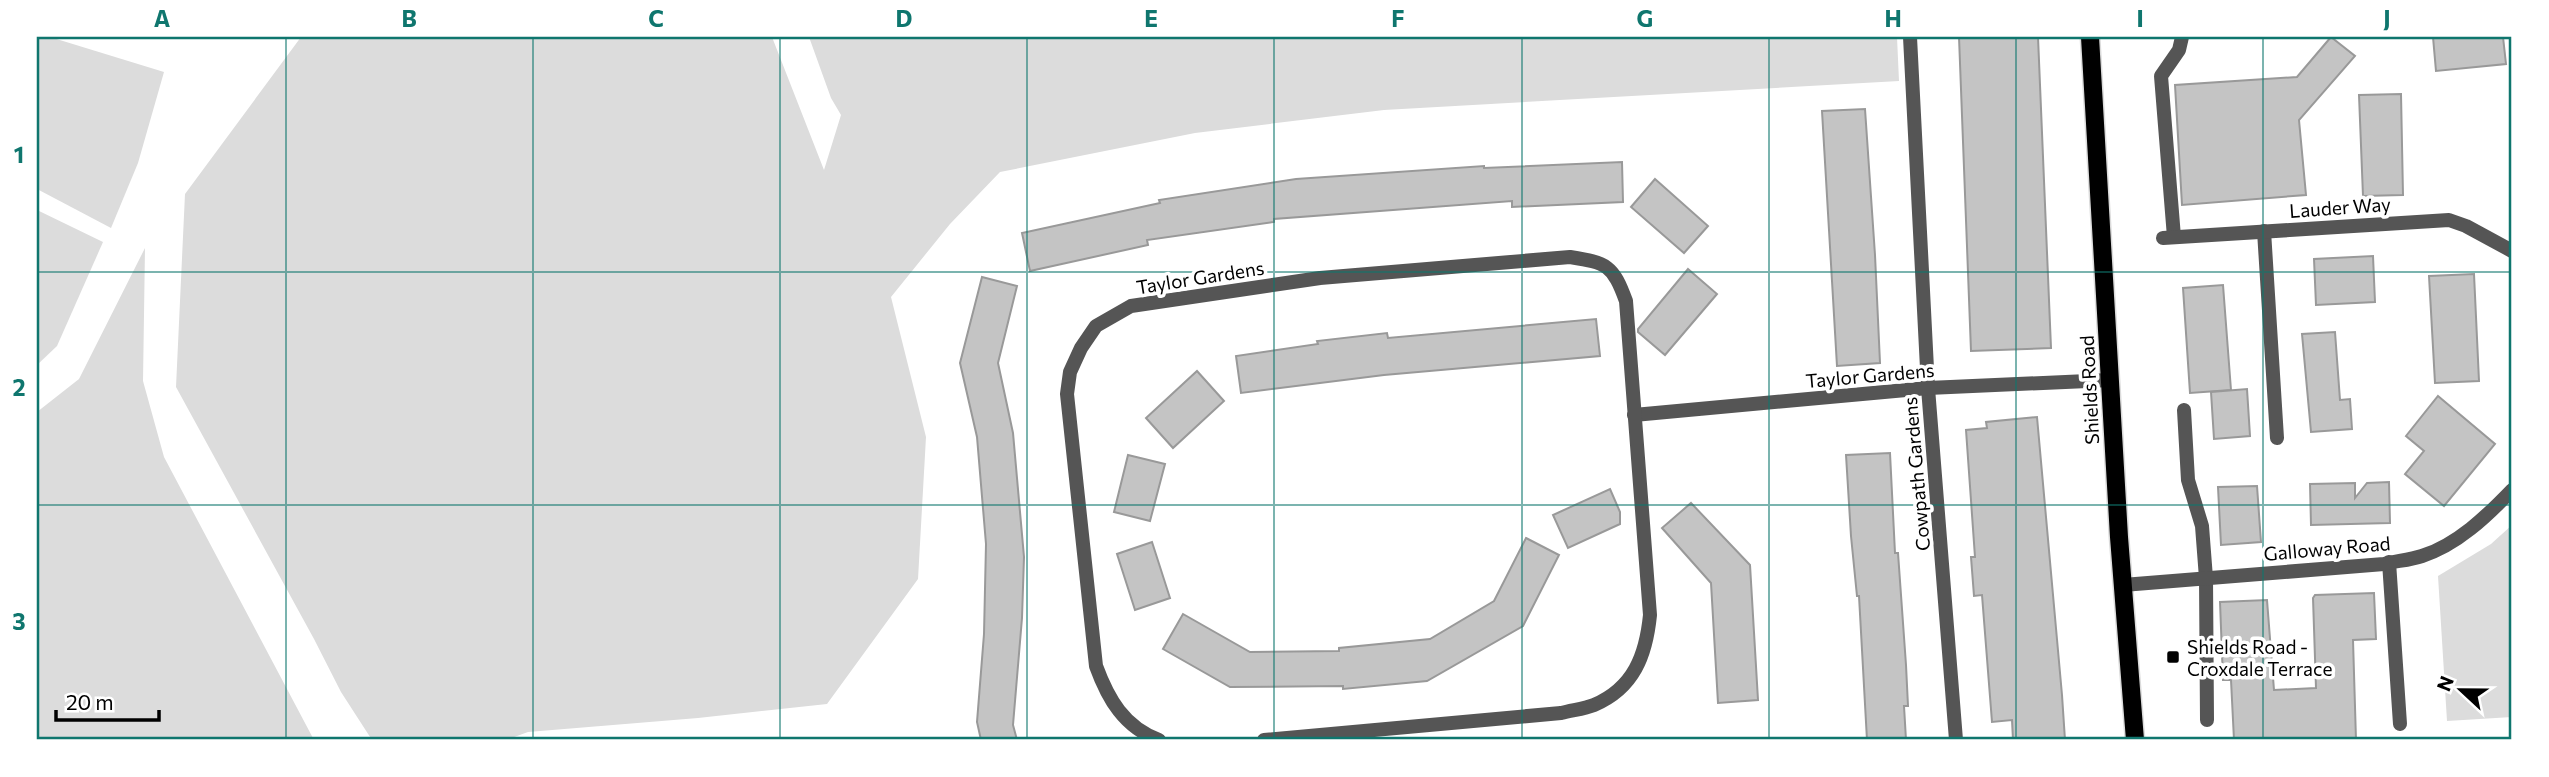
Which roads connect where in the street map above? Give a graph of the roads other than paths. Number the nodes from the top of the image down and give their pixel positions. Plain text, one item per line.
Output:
1 (1910, 37) edge
2 (2090, 37) edge
3 (2182, 37) edge
4 (2264, 231) junction
5 (2512, 251) edge
6 (2110, 380) junction
7 (1928, 388) junction
8 (2184, 410) dead end
9 (1634, 415) junction
10 (2277, 438) dead end
11 (2512, 490) edge
12 (2389, 562) junction
13 (2206, 578) junction
14 (2123, 585) junction
15 (2207, 720) dead end
16 (2400, 724) dead end
17 (1159, 740) edge
18 (1264, 740) edge
19 (1956, 740) edge
20 (2135, 740) edge

1 - 7 street, Cowpath Gardens
2 - 6 main road, Shields Road
3 - 4 street, Lauder Way
4 - 5 street, Lauder Way
4 - 10 street
6 - 7 street, Taylor Gardens
6 - 14 main road, Shields Road
7 - 9 street, Taylor Gardens
7 - 19 street, Cowpath Gardens
8 - 13 street
9 - 17 street, Taylor Gardens
9 - 18 street, Taylor Gardens
11 - 12 street, Galloway Road
12 - 13 street, Galloway Road
12 - 16 street
13 - 14 street, Galloway Road
13 - 15 street
14 - 20 main road, Shields Road

